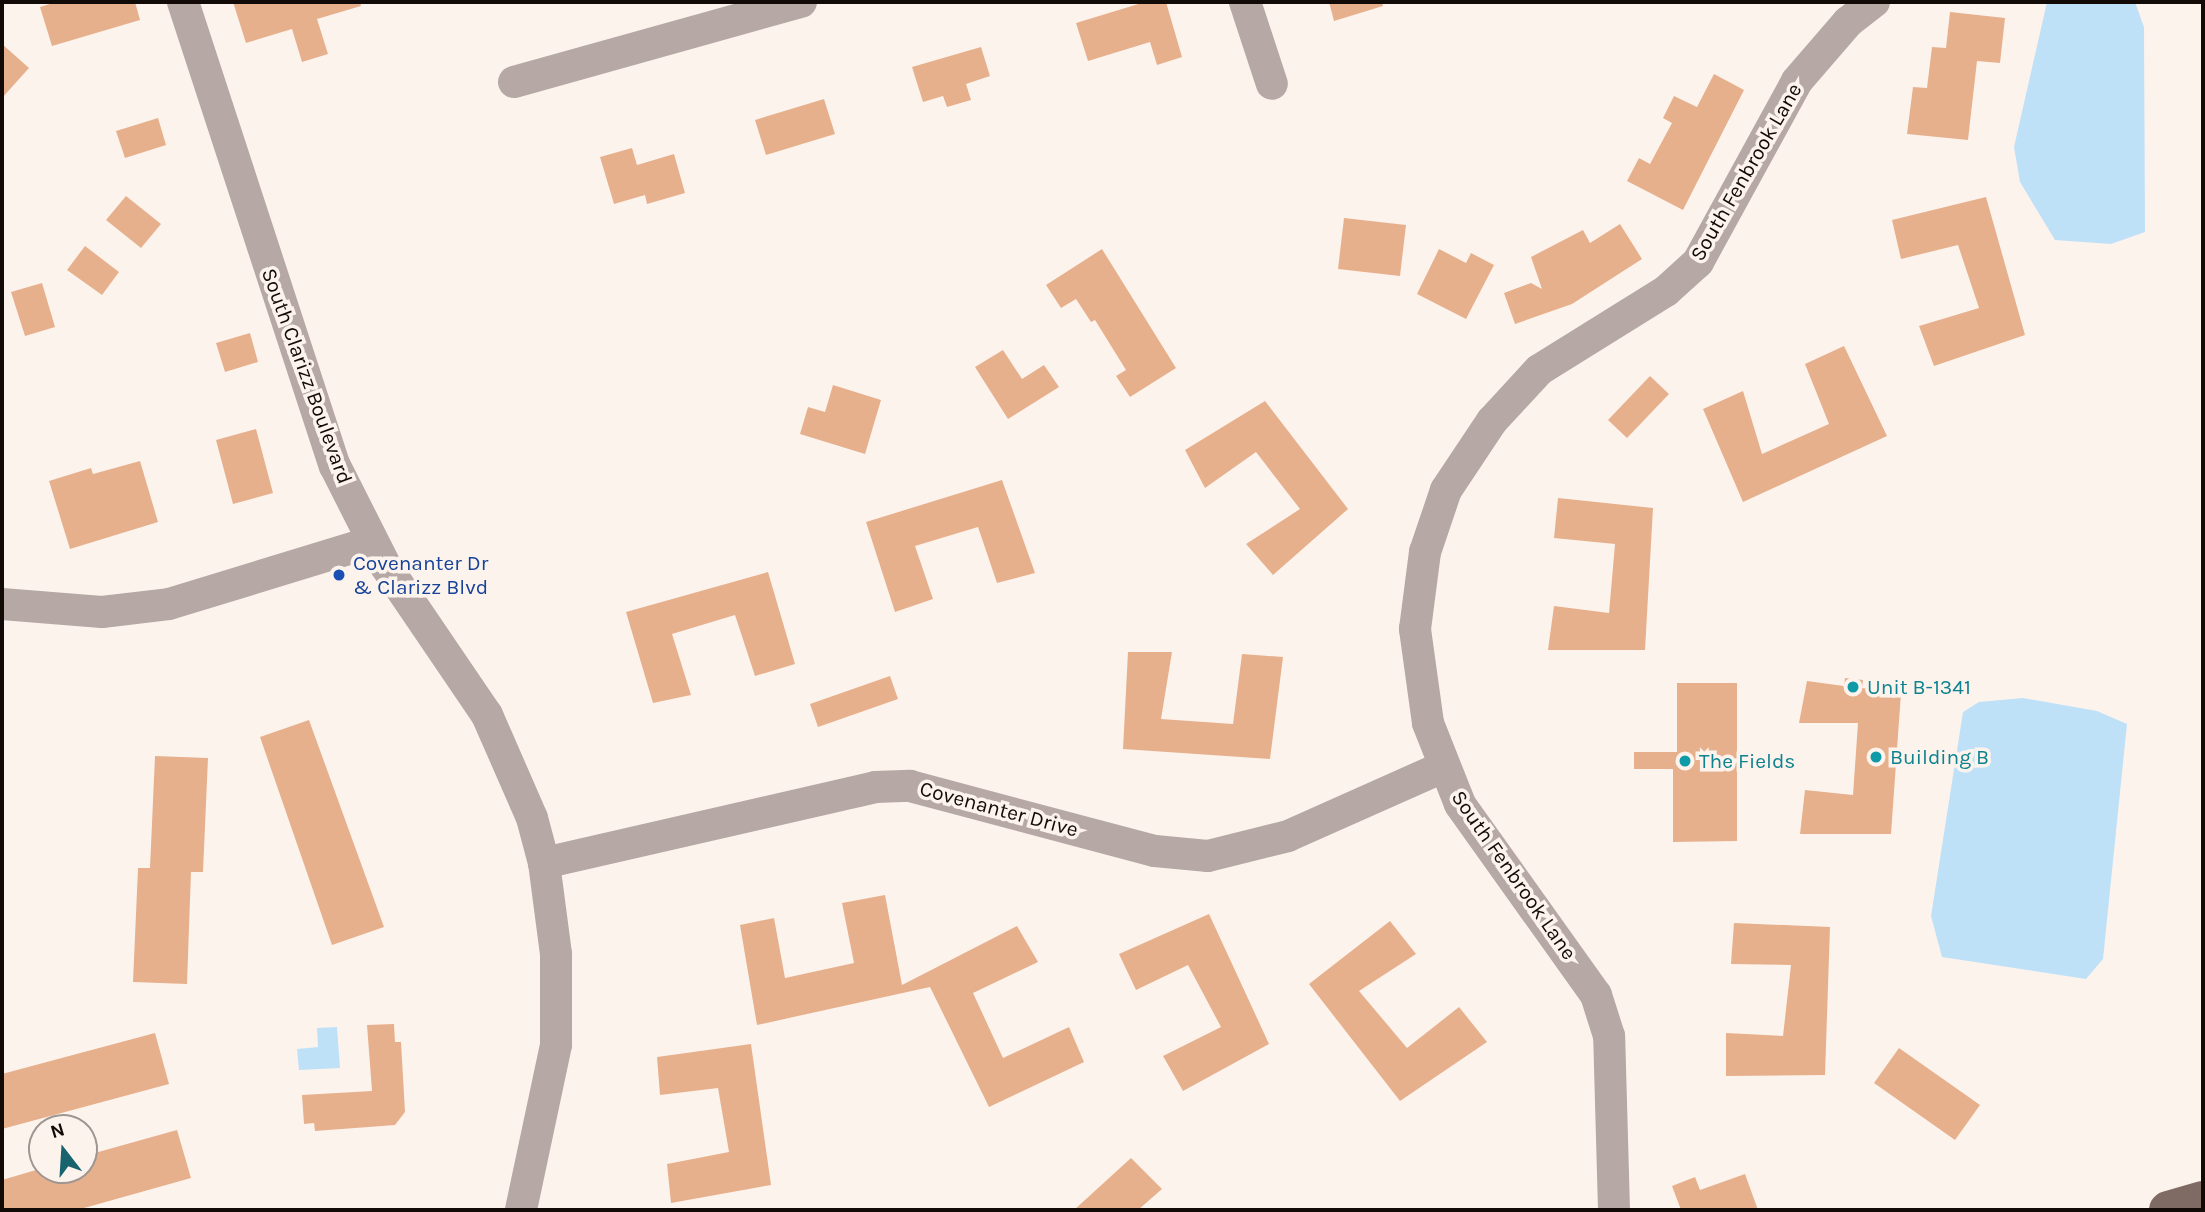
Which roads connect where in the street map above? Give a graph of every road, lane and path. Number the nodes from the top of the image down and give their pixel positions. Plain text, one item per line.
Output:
1 (183, 2) edge
2 (801, 2) edge
3 (1245, 2) edge
4 (1874, 2) edge
5 (514, 82) dead end
6 (1272, 84) dead end
7 (372, 542) junction
8 (2, 604) edge
9 (1443, 767) junction
10 (544, 863) junction
11 (2203, 1200) edge
12 (521, 1210) edge
13 (1614, 1210) edge
14 (2168, 1210) edge

1 - 7 street, South Clarizz Boulevard
2 - 5 street
3 - 6 street
4 - 9 street, South Fenbrook Lane
7 - 8 street
7 - 10 street, South Clarizz Boulevard
9 - 10 street, Covenanter Drive
9 - 13 street, South Fenbrook Lane
10 - 12 street, South Clarizz Boulevard
11 - 14 main road

